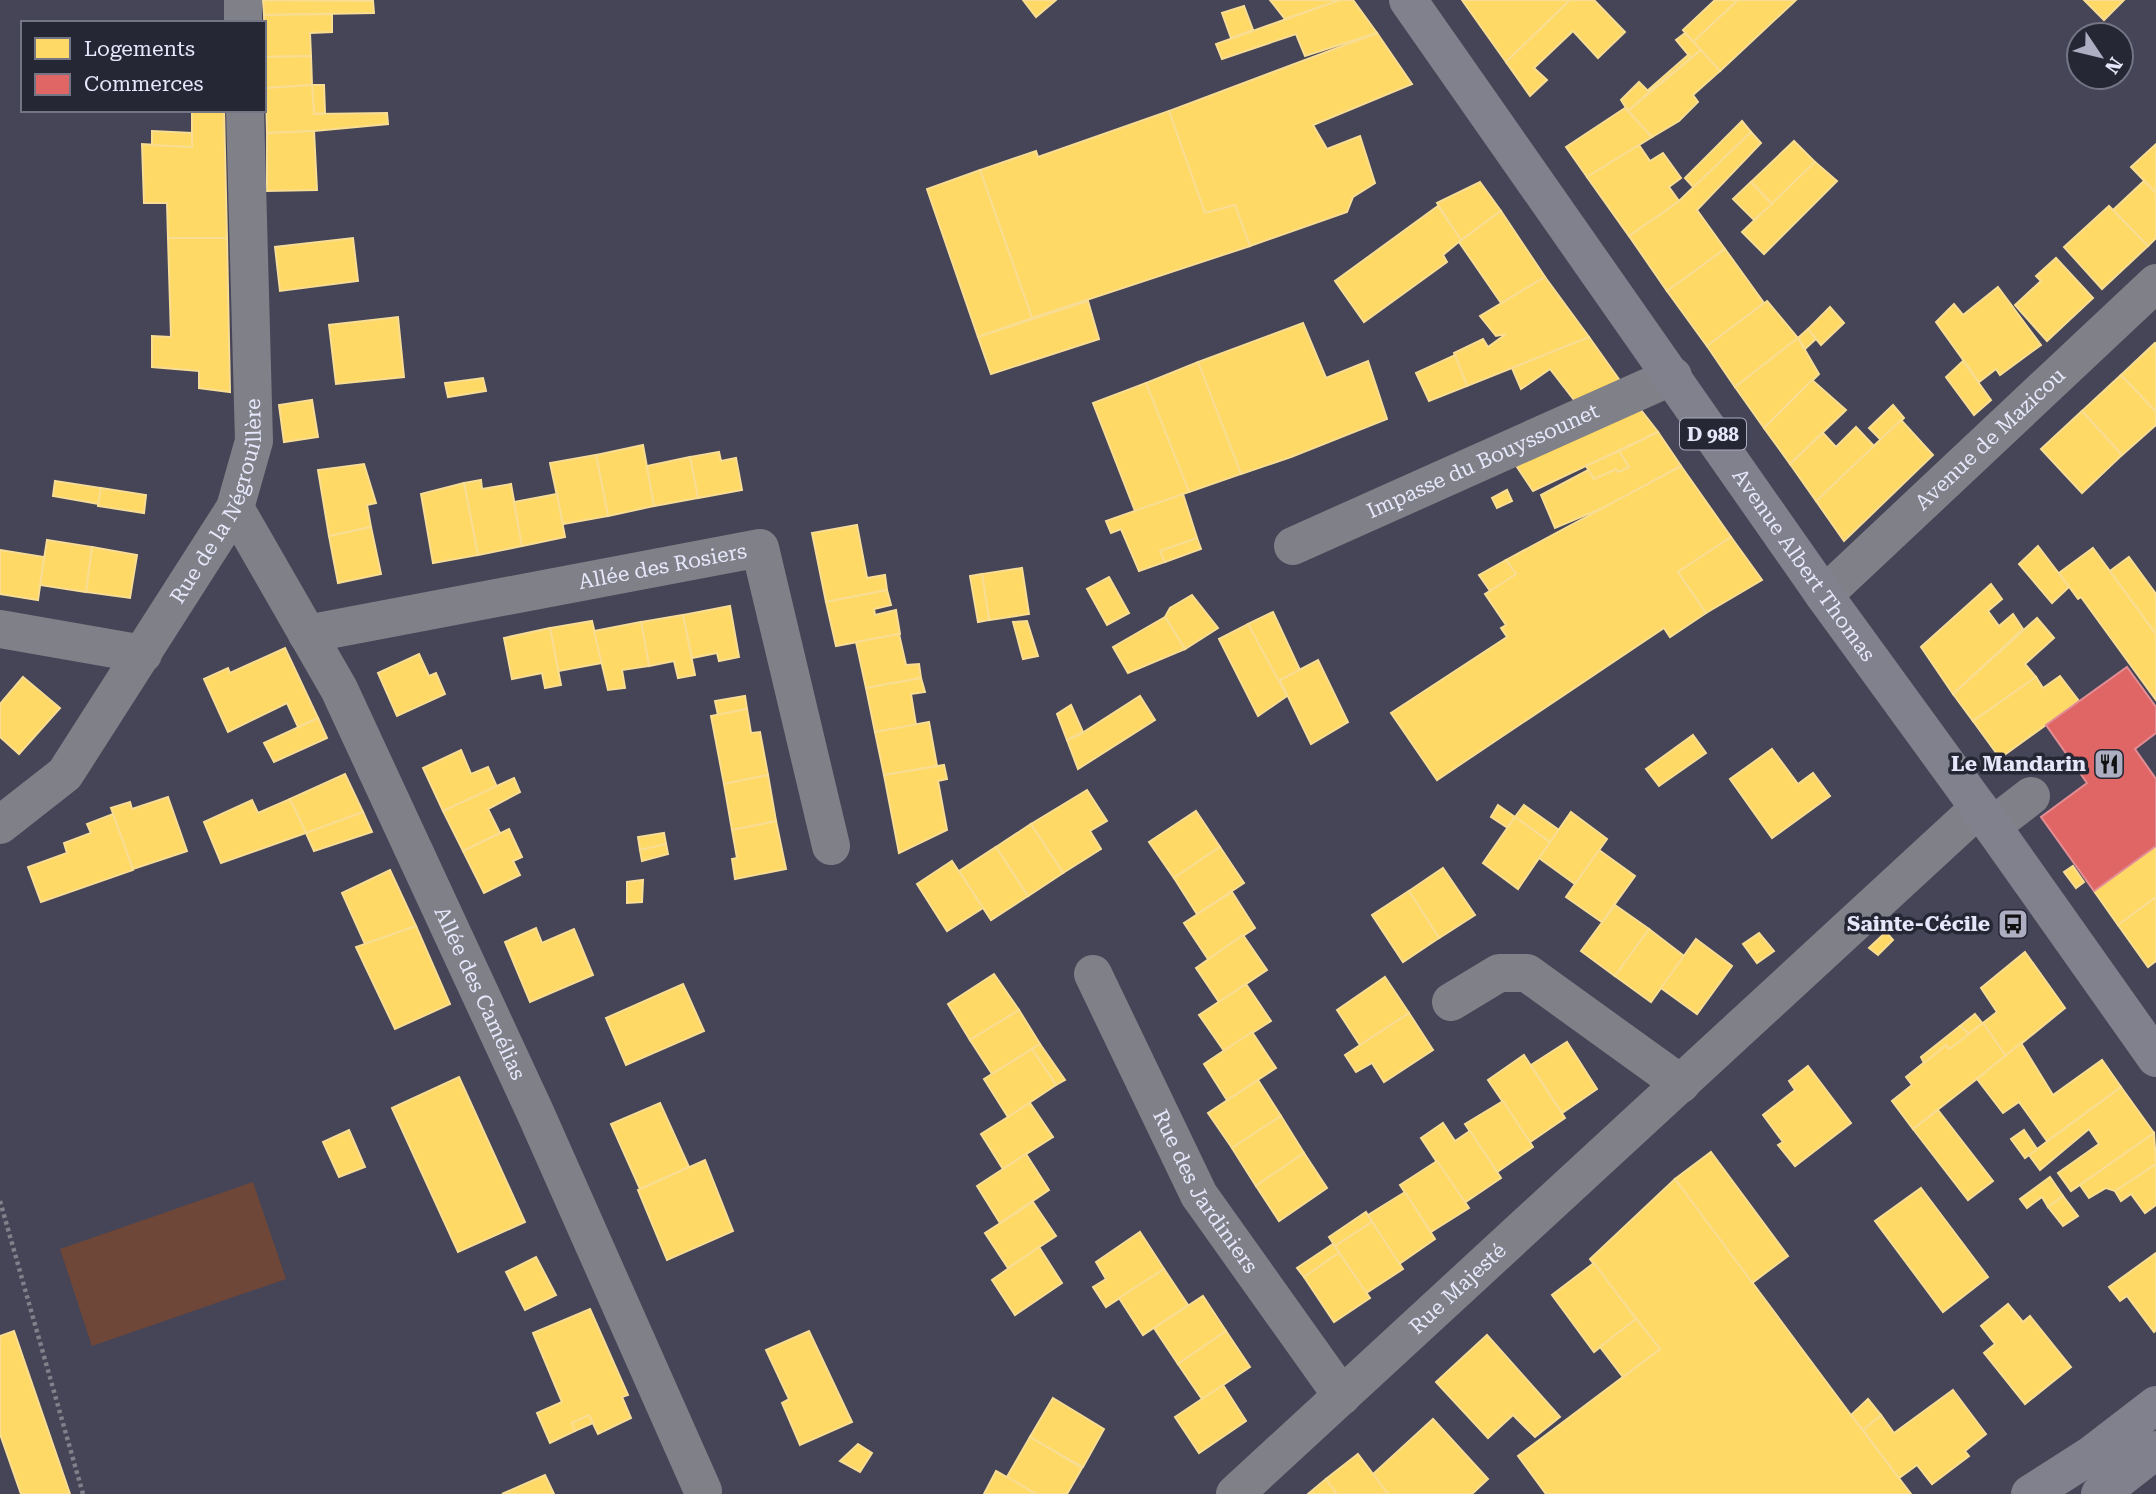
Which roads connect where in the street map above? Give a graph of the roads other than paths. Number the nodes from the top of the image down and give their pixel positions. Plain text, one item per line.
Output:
1 (243, 0) edge
2 (1408, 0) edge
3 (243, 21) edge
4 (245, 112) edge
5 (2156, 283) edge
6 (1673, 376) junction
7 (235, 508) junction
8 (1293, 546) dead end
9 (1824, 595) junction
10 (0, 629) edge
11 (307, 634) junction
12 (143, 654) junction
13 (2031, 796) dead end
14 (1986, 817) junction
15 (0, 825) edge
16 (831, 846) dead end
17 (1093, 974) dead end
18 (1451, 1002) dead end
19 (2156, 1058) edge
20 (1681, 1084) junction
21 (1342, 1396) junction
22 (2156, 1405) edge
23 (2156, 1450) edge
24 (703, 1491) dead end
25 (1235, 1494) edge
26 (2030, 1494) edge
27 (2100, 1494) edge

1 - 3 street
2 - 6 main road, Avenue Albert Thomas / D 988
4 - 7 street, Rue de la Négrouillère
5 - 9 street, Avenue de Mazicou
6 - 8 street, Impasse du Bouyssounet
6 - 9 main road, Avenue Albert Thomas / D 988
7 - 11 street, Allée des Camélias
7 - 12 street, Rue de la Négrouillère
9 - 14 main road, Avenue Albert Thomas / D 988
10 - 12 street
11 - 16 street, Allée des Rosiers
11 - 24 street, Allée des Camélias
12 - 15 street, Rue de la Négrouillère
13 - 14 street, Rue Majesté
14 - 19 main road, Avenue Albert Thomas / D 988
14 - 20 street, Rue Majesté
17 - 21 street, Rue des Jardiniers
18 - 20 street
20 - 21 street, Rue Majesté
21 - 25 street, Rue Majesté
22 - 26 main road
23 - 27 main road

